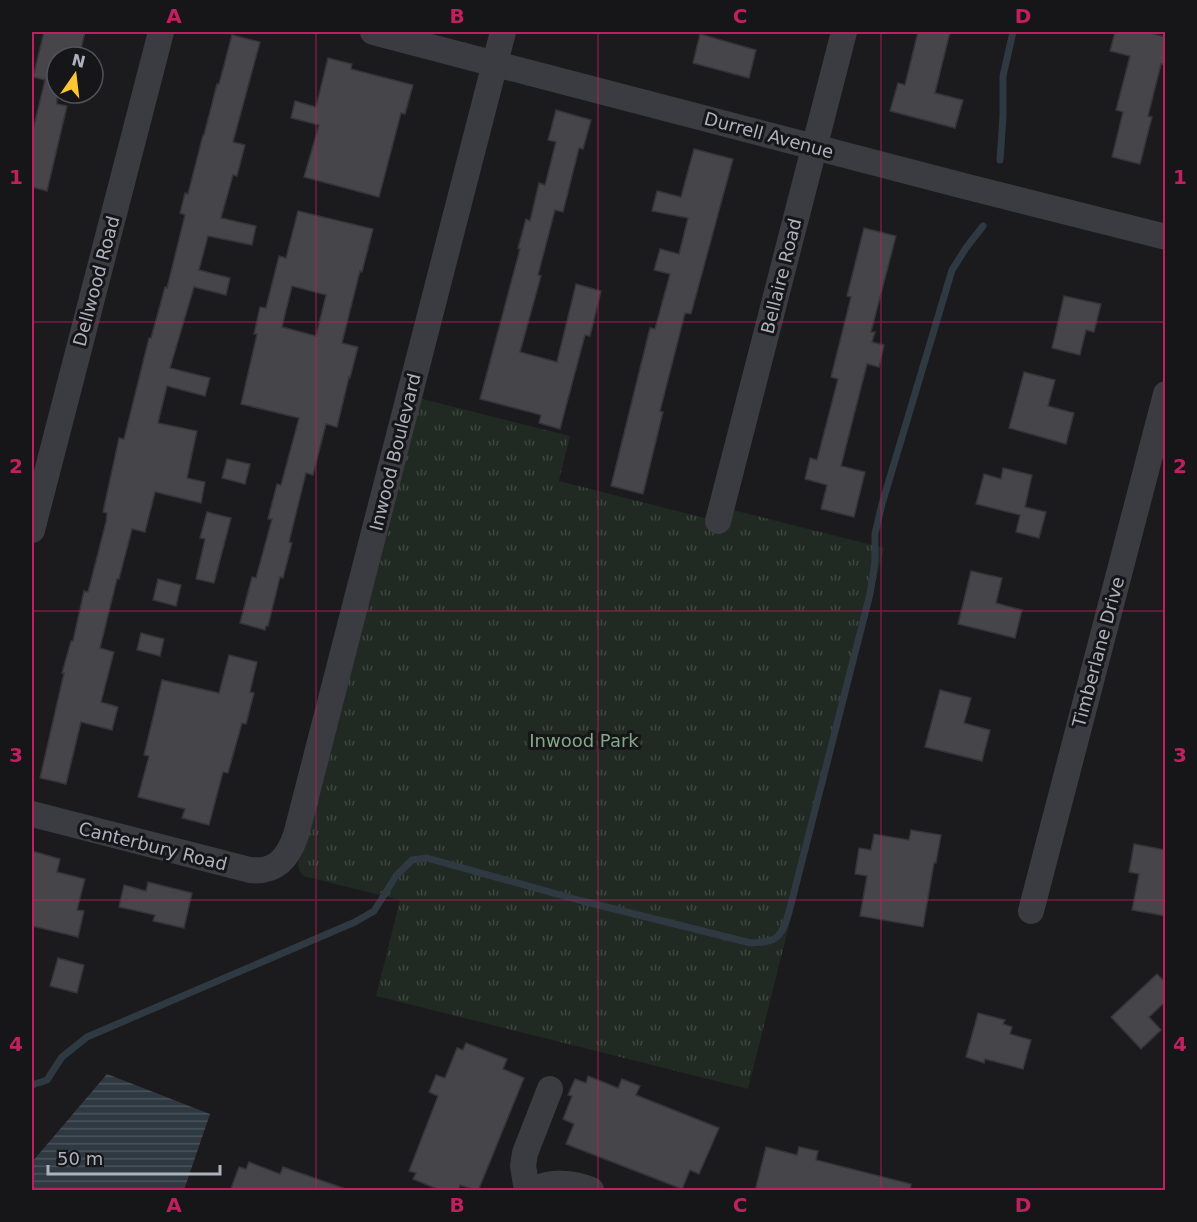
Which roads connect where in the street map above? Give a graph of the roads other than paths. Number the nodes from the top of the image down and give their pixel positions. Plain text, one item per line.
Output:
1 (161, 32) edge
2 (373, 32) edge
3 (503, 32) edge
4 (844, 32) edge
5 (495, 64) junction
6 (814, 146) junction
7 (1166, 237) edge
8 (1166, 394) edge
9 (718, 521) dead end
10 (32, 530) edge
11 (32, 814) edge
12 (275, 867) joint
13 (1031, 910) dead end
14 (550, 1089) dead end
15 (527, 1191) edge
16 (533, 1191) edge
17 (591, 1191) edge

1 - 10 street, Dellwood Road
2 - 5 street, Durrell Avenue
3 - 5 street, Inwood Boulevard
4 - 6 street, Bellaire Road
5 - 6 street, Durrell Avenue
5 - 12 street, Inwood Boulevard
6 - 7 street, Durrell Avenue
6 - 9 street, Bellaire Road
8 - 13 street, Timberlane Drive
11 - 12 street, Canterbury Road
14 - 15 street
16 - 17 street

